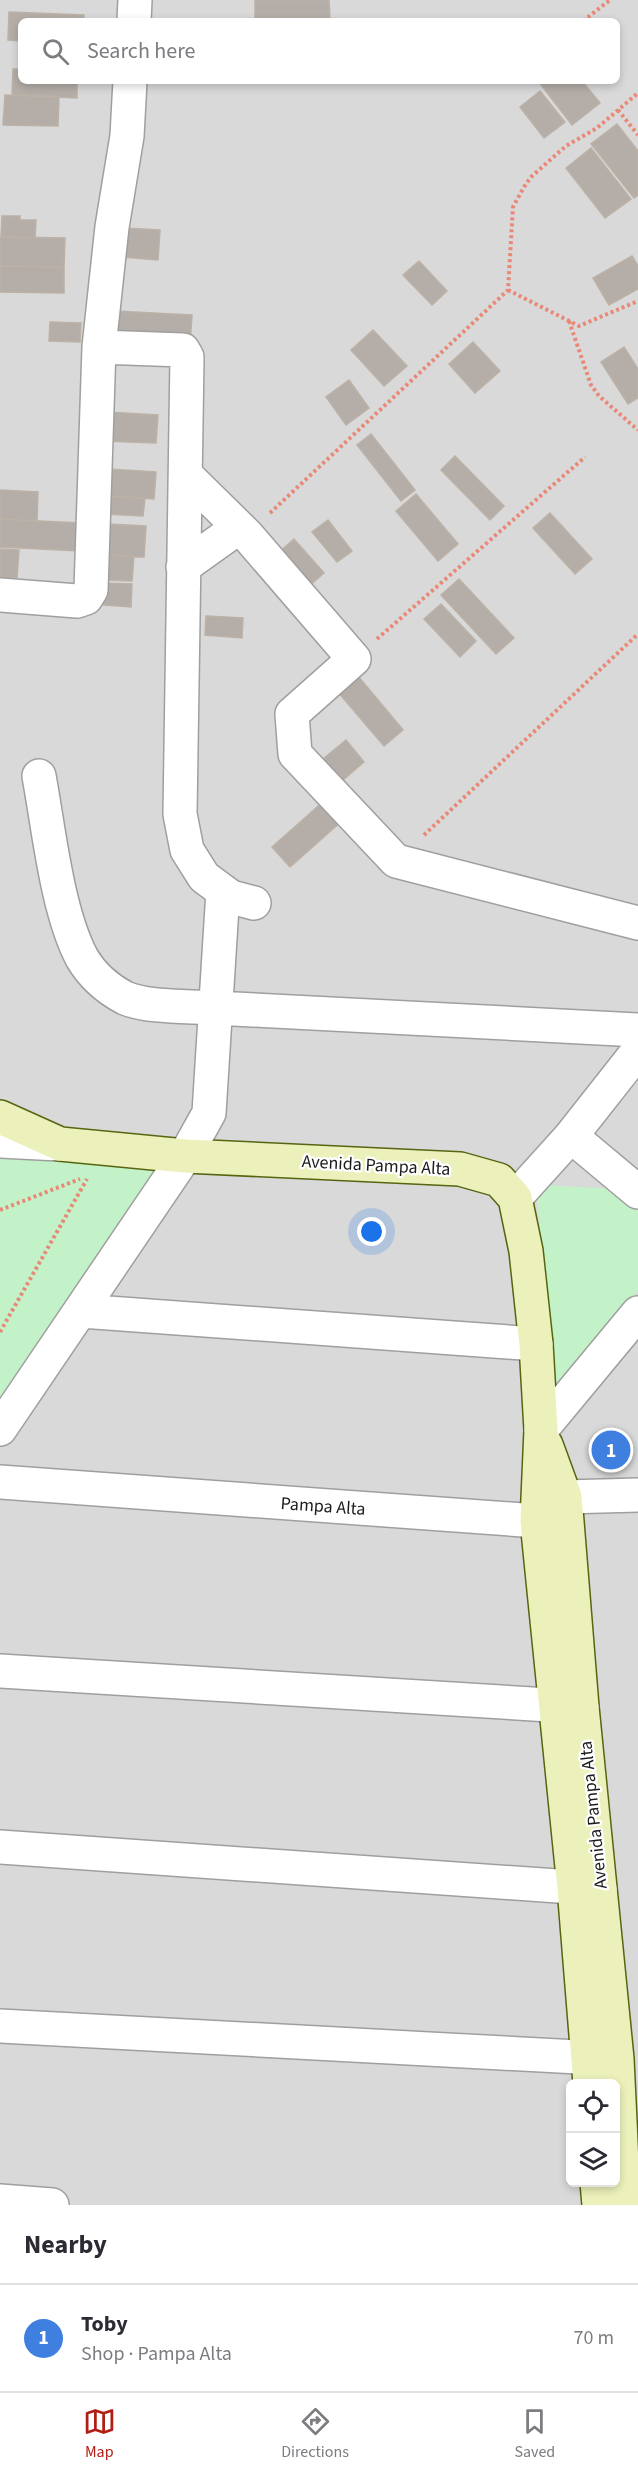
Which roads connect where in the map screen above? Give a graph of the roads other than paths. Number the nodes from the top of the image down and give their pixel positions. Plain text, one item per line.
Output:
1 (135, 0) edge
2 (134, 18) edge
3 (130, 84) edge
4 (99, 347) junction
5 (186, 475) junction
6 (243, 531) junction
7 (183, 567) junction
8 (0, 595) edge
9 (39, 776) dead end
10 (223, 891) junction
11 (254, 903) dead end
12 (638, 923) edge
13 (216, 1008) junction
14 (638, 1030) edge
15 (638, 1051) edge
16 (0, 1117) edge
17 (571, 1136) junction
18 (0, 1141) edge
19 (60, 1144) junction
20 (185, 1156) junction
21 (638, 1192) edge
22 (515, 1198) junction
23 (81, 1311) junction
24 (638, 1313) edge
25 (536, 1344) junction
26 (0, 1429) edge
27 (541, 1430) junction
28 (0, 1482) edge
29 (638, 1495) edge
30 (565, 1497) junction
31 (537, 1521) junction
32 (0, 1671) edge
33 (569, 1706) junction
34 (0, 1847) edge
35 (587, 1888) junction
36 (0, 2026) edge
37 (598, 2067) edge
38 (597, 2187) edge
39 (0, 2201) edge
40 (52, 2205) edge
41 (599, 2205) edge
42 (624, 2205) edge

1 - 2 street
3 - 4 street
4 - 5 street
4 - 8 street
5 - 6 street
5 - 7 street
6 - 7 street
6 - 12 street
7 - 10 street
9 - 13 street
10 - 11 street
10 - 13 street
13 - 14 street
13 - 20 street
15 - 17 street
16 - 19 street, Avenida Pampa Alta
17 - 21 street
17 - 22 street
18 - 19 street
19 - 20 street, Avenida Pampa Alta
20 - 22 street, Avenida Pampa Alta
20 - 23 street
22 - 25 street, Avenida Pampa Alta
23 - 25 street
23 - 26 street
24 - 27 street
25 - 27 street, Avenida Pampa Alta
27 - 30 street, Avenida Pampa Alta
27 - 31 street, Avenida Pampa Alta
28 - 31 street, Pampa Alta
29 - 30 street
30 - 31 street
30 - 33 street, Avenida Pampa Alta
31 - 33 street, Avenida Pampa Alta
32 - 33 street
33 - 35 street, Avenida Pampa Alta
34 - 35 street
35 - 37 street, Avenida Pampa Alta
36 - 37 street
37 - 42 street, Avenida Pampa Alta
38 - 41 street
39 - 40 street

